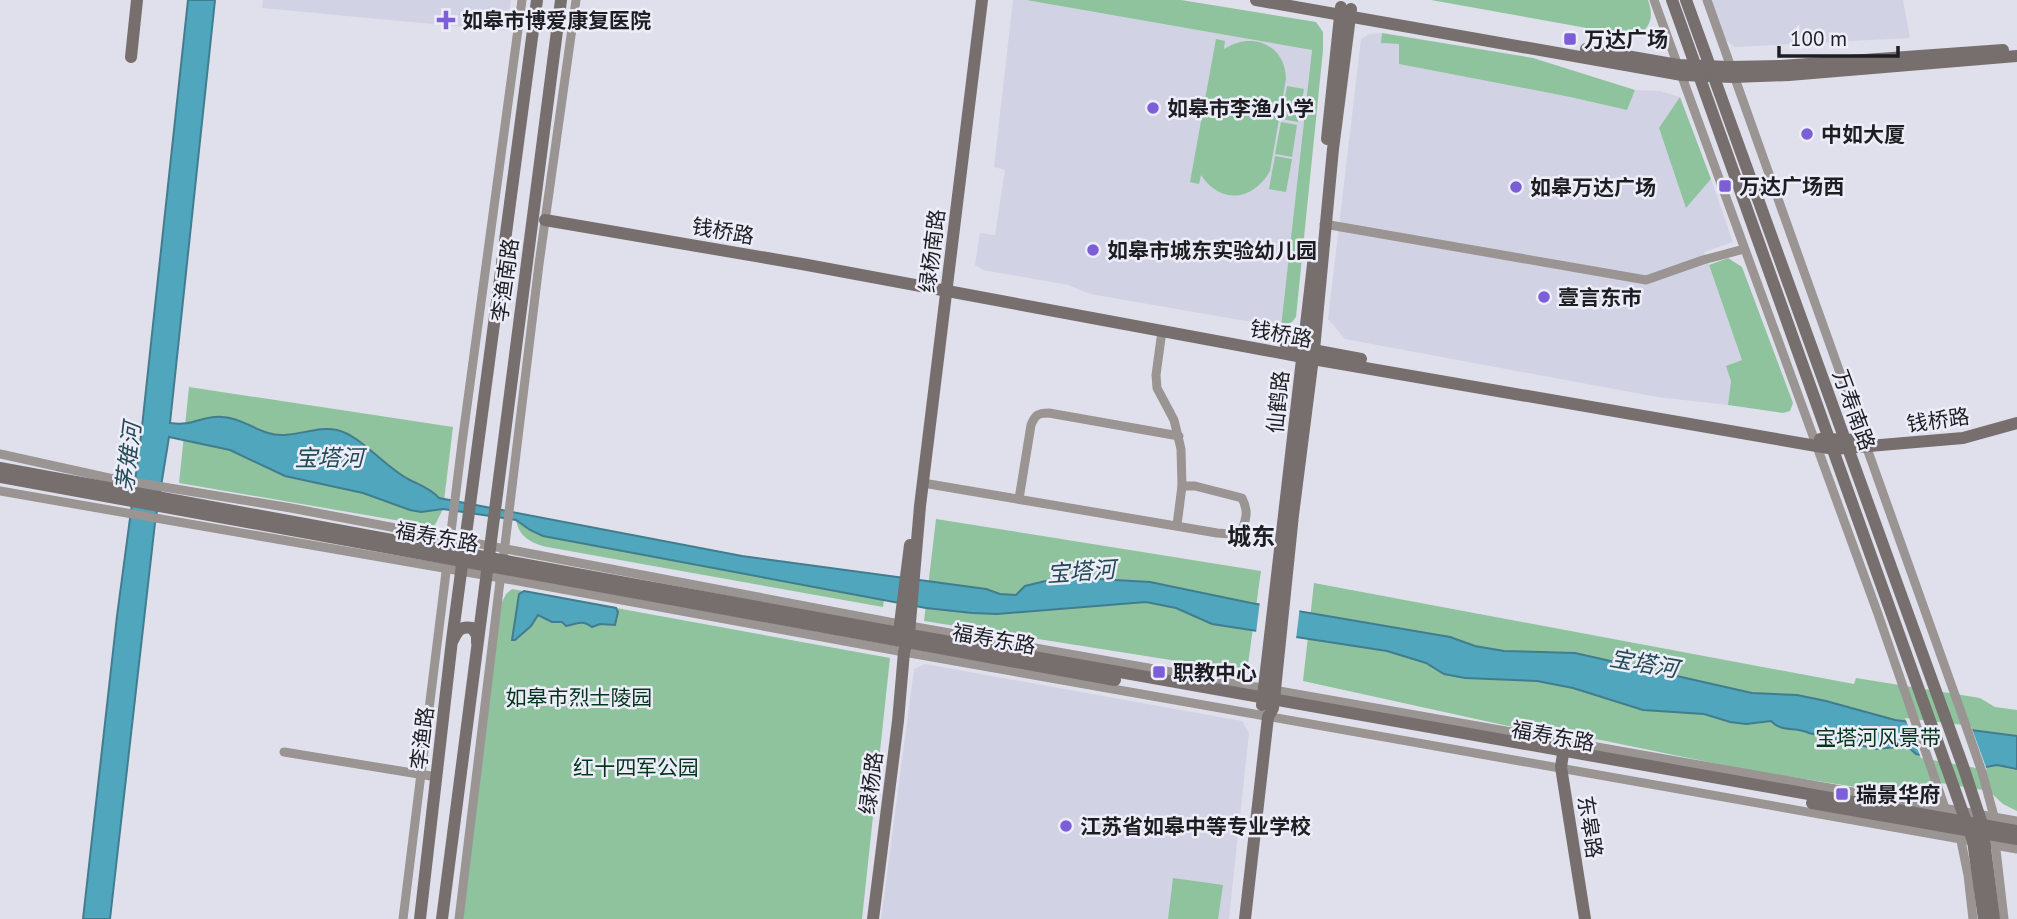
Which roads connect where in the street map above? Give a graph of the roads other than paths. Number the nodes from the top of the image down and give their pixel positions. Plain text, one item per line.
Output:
1 (137, 0) edge
2 (522, 0) edge
3 (537, 0) edge
4 (561, 0) edge
5 (576, 0) edge
6 (982, 0) edge
7 (1256, 0) edge
8 (1303, 0) edge
9 (1654, 0) edge
10 (1672, 0) edge
11 (1686, 0) edge
12 (1707, 0) edge
13 (1345, 11) junction
14 (2017, 49) edge
15 (131, 57) dead end
16 (2017, 57) edge
17 (1680, 70) junction
18 (1697, 71) junction
19 (1712, 71) junction
20 (1731, 72) junction
21 (546, 216) junction
22 (1324, 224) junction
23 (1744, 249) junction
24 (946, 288) junction
25 (1162, 331) junction
26 (1308, 354) junction
27 (2014, 423) edge
28 (1179, 436) junction
29 (1814, 442) junction
30 (1864, 444) junction
31 (1839, 445) junction
32 (0, 454) edge
33 (0, 468) edge
34 (0, 477) edge
35 (923, 483) junction
36 (474, 485) junction
37 (1182, 486) junction
38 (497, 489) junction
39 (0, 491) edge
40 (128, 496) junction
41 (1018, 499) junction
42 (163, 503) junction
43 (1177, 525) junction
44 (449, 553) junction
45 (465, 556) junction
46 (488, 560) junction
47 (503, 563) junction
48 (904, 632) junction
49 (452, 640) junction
50 (477, 646) junction
51 (1269, 701) junction
52 (284, 752) dead end
53 (1563, 754) junction
54 (422, 774) junction
55 (437, 776) junction
56 (2017, 821) edge
57 (1975, 827) junction
58 (2017, 831) edge
59 (2017, 839) edge
60 (2017, 849) edge
61 (403, 919) edge
62 (420, 919) edge
63 (442, 919) edge
64 (459, 919) edge
65 (873, 919) edge
66 (1245, 919) edge
67 (1585, 919) edge
68 (1973, 919) edge
69 (1984, 919) edge
70 (1994, 919) edge
71 (2004, 919) edge

1 - 15 main road
2 - 44 street
3 - 36 main road, 李渔南路
4 - 38 main road, 李渔南路
5 - 21 street
6 - 24 main road, 绿杨南路
7 - 13 main road
8 - 13 main road
9 - 17 street
10 - 18 main road, 万寿南路
11 - 19 main road, 万寿南路
12 - 20 street
13 - 17 main road
13 - 22 main road, 仙鹤路
13 - 26 main road, 仙鹤路
14 - 20 main road
16 - 20 main road
17 - 18 main road
17 - 23 street
18 - 19 main road
18 - 31 main road, 万寿南路
19 - 20 main road
19 - 31 main road, 万寿南路
20 - 30 street
21 - 24 main road, 钱桥路
21 - 47 street
22 - 23 street
22 - 26 main road, 仙鹤路
23 - 29 street
24 - 25 main road, 钱桥路
24 - 26 main road, 钱桥路
24 - 35 main road, 绿杨南路
25 - 26 main road, 钱桥路
25 - 28 street
26 - 29 main road, 钱桥路
26 - 51 main road, 仙鹤路
27 - 30 main road, 钱桥路
28 - 37 street
28 - 41 street
29 - 31 main road, 钱桥路
29 - 57 street
30 - 31 main road, 钱桥路
30 - 57 street
31 - 57 main road, 万寿南路
31 - 57 main road, 万寿南路
32 - 40 street
33 - 40 main road, 福寿东路
34 - 40 main road, 福寿东路
35 - 41 street
35 - 48 main road, 绿杨南路
36 - 38 main road
36 - 45 main road, 李渔南路
37 - 43 street
37 - 43 street
38 - 46 main road, 李渔南路
39 - 40 street
40 - 42 main road, 福寿东路
40 - 42 street
41 - 43 street
42 - 44 main road, 福寿东路
42 - 44 street
44 - 45 main road, 福寿东路
44 - 45 street
44 - 54 street
45 - 46 main road, 福寿东路
45 - 46 street
45 - 49 main road, 李渔路
46 - 47 main road, 福寿东路
46 - 47 street
46 - 50 main road, 李渔路
47 - 48 main road, 福寿东路
47 - 48 street
47 - 64 street
48 - 51 main road, 福寿东路
48 - 51 street
48 - 65 main road, 绿杨路
49 - 50 main road
49 - 55 main road, 李渔路
50 - 63 main road, 李渔路
51 - 53 main road, 福寿东路
51 - 66 main road, 仙鹤路
52 - 54 street
53 - 57 main road, 福寿东路
53 - 57 street
53 - 67 main road, 东皋路
54 - 55 street
54 - 61 street
55 - 62 main road, 李渔路
56 - 57 street
57 - 58 main road
57 - 59 main road
57 - 60 street
57 - 68 street
57 - 69 main road
57 - 70 main road
57 - 71 street

